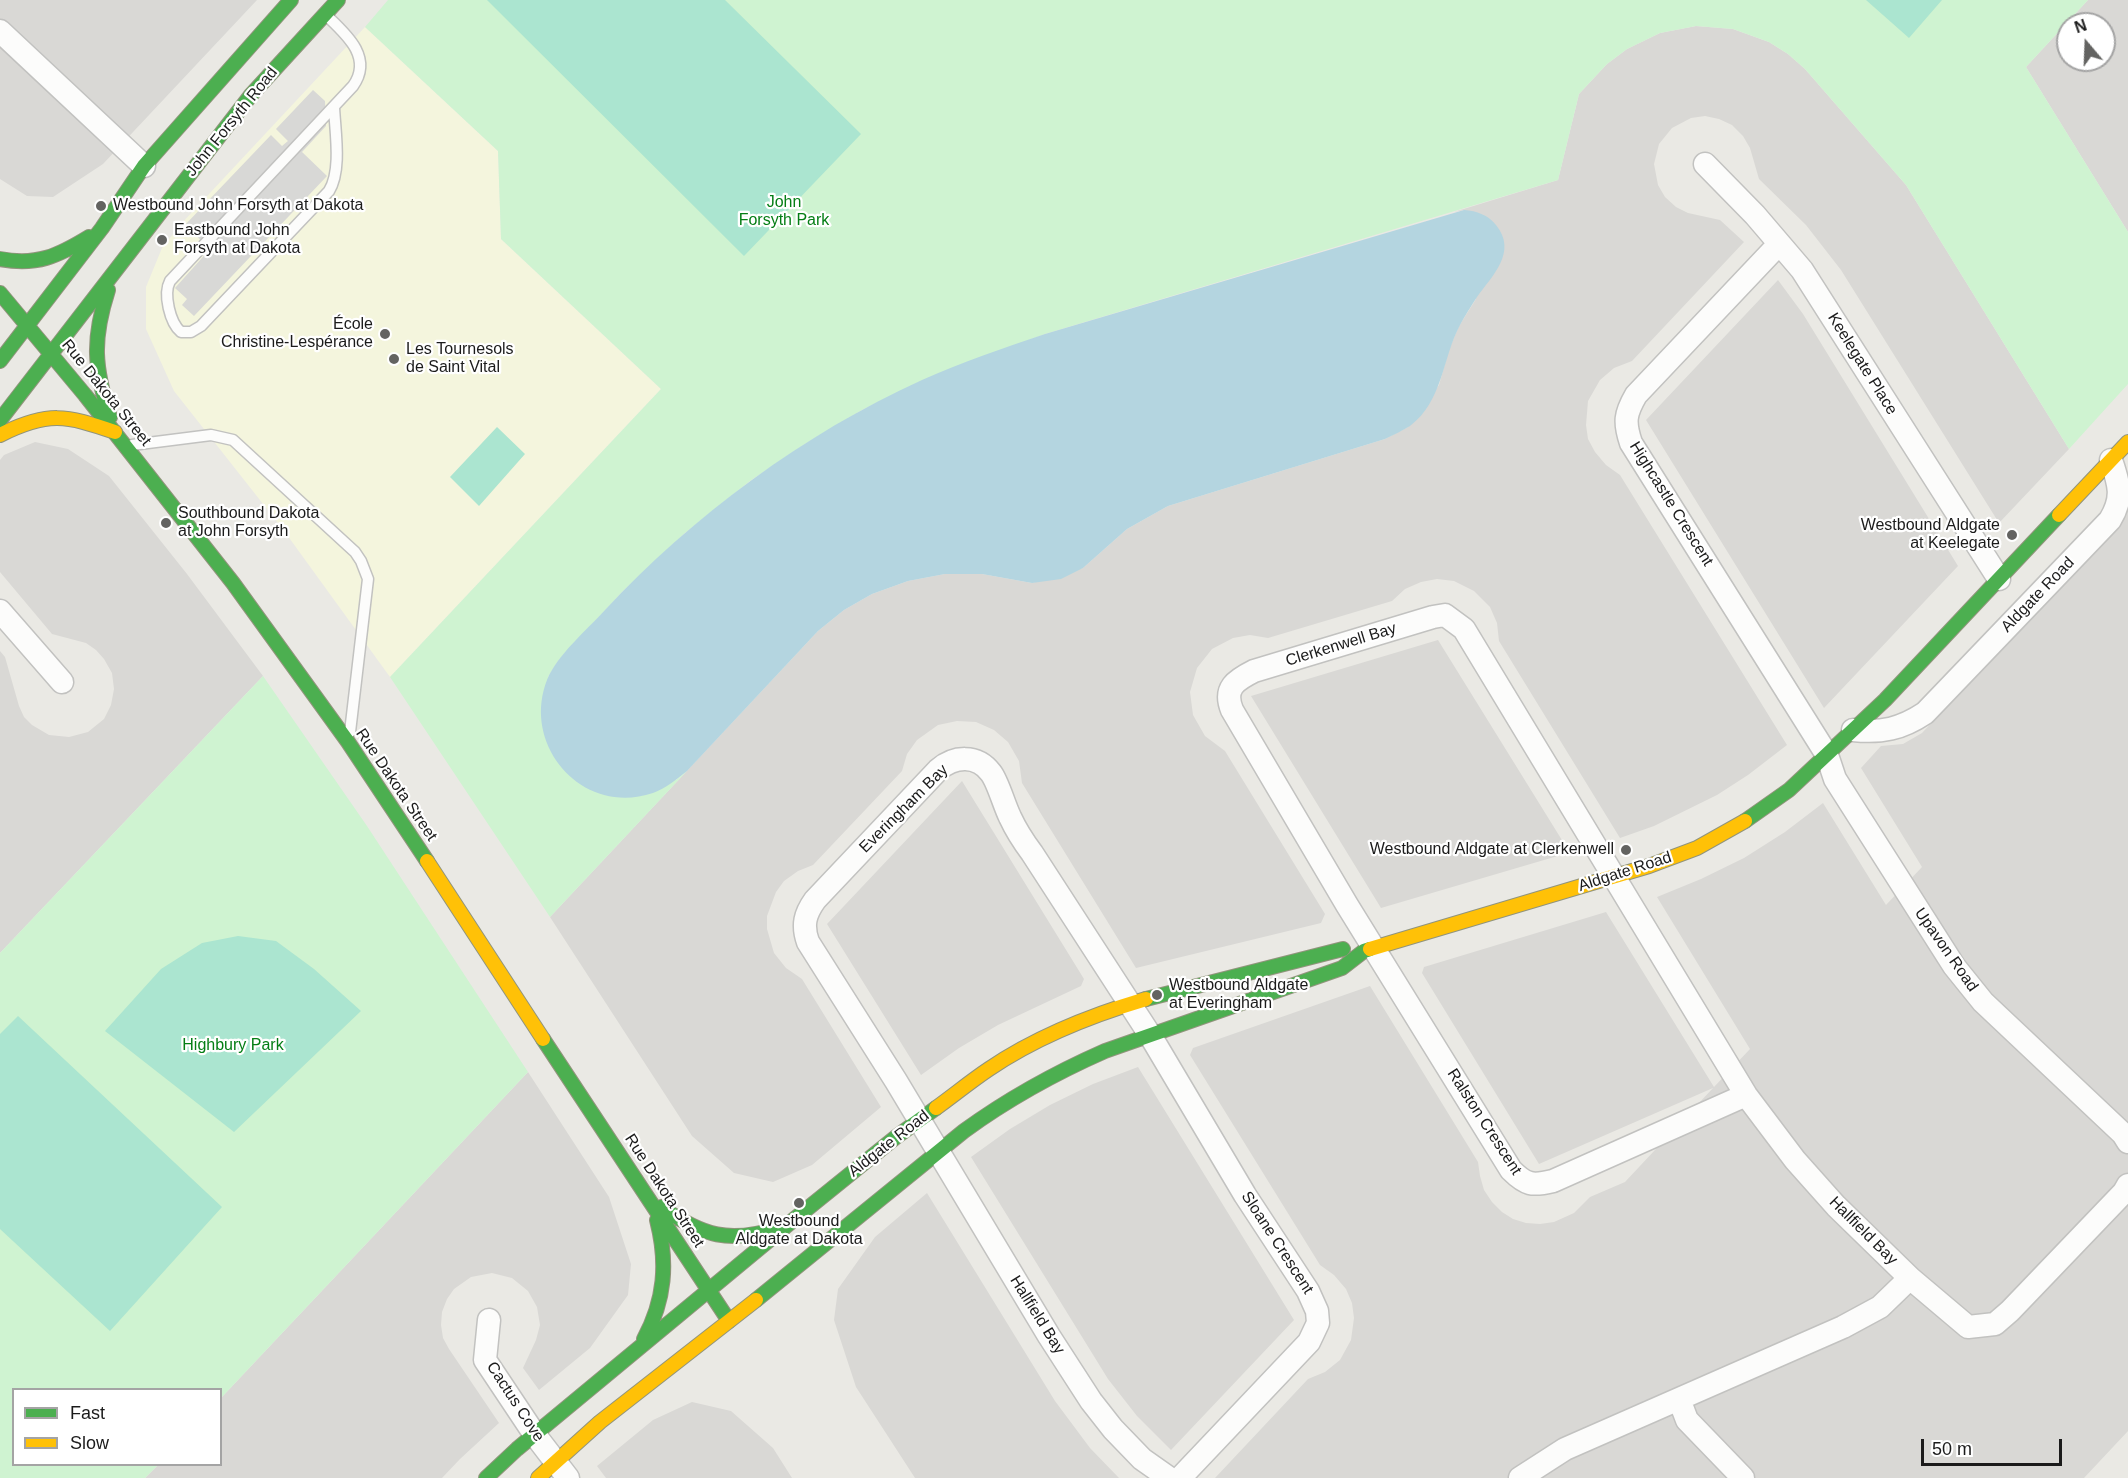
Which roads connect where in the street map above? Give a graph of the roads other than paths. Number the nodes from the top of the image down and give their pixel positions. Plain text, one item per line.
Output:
1 (291, 0) edge
2 (324, 5) edge
3 (0, 31) edge
4 (334, 107) junction
5 (1705, 164) dead end
6 (144, 166) junction
7 (102, 228) junction
8 (1779, 244) junction
9 (0, 259) edge
10 (113, 274) junction
11 (0, 293) edge
12 (28, 325) junction
13 (52, 353) junction
14 (0, 362) edge
15 (0, 420) edge
16 (115, 432) junction
17 (0, 435) edge
18 (2128, 442) edge
19 (127, 446) junction
20 (2111, 460) junction
21 (1999, 579) junction
22 (0, 611) edge
23 (62, 682) dead end
24 (1853, 730) junction
25 (348, 741) junction
26 (1827, 754) junction
27 (1613, 877) junction
28 (1369, 950) junction
29 (1140, 1019) junction
30 (1746, 1095) junction
31 (928, 1136) junction
32 (2128, 1142) edge
33 (2128, 1185) edge
34 (651, 1200) junction
35 (788, 1225) junction
36 (1910, 1278) junction
37 (710, 1290) junction
38 (489, 1320) dead end
39 (729, 1321) junction
40 (637, 1350) junction
41 (1679, 1399) junction
42 (551, 1456) edge
43 (486, 1478) edge
44 (538, 1478) edge
45 (1169, 1478) edge
46 (1180, 1478) edge
47 (1520, 1478) edge
48 (1743, 1478) edge

1 - 6 street
2 - 4 lane
2 - 10 street, John Forsyth Road
3 - 6 street
4 - 4 lane
5 - 8 street, Keelegate Place
6 - 7 street
7 - 9 street
7 - 12 street
8 - 21 street, Keelegate Place
8 - 26 street, Highcastle Crescent
10 - 13 street, John Forsyth Road
10 - 16 street
11 - 12 street, Rue Dakota Street
12 - 13 street, Rue Dakota Street
12 - 14 street
13 - 15 street, John Forsyth Road
13 - 16 street, Rue Dakota Street
16 - 17 street
16 - 19 street, Rue Dakota Street
18 - 20 street, Aldgate Road
19 - 25 street, Rue Dakota Street
19 - 25 lane
20 - 21 street, Aldgate Road
20 - 24 street, Aldgate Road
21 - 24 street, Aldgate Road
22 - 23 street
24 - 26 street, Aldgate Road
25 - 34 street, Rue Dakota Street
26 - 27 street, Aldgate Road
26 - 32 street, Upavon Road
27 - 28 street, Aldgate Road
27 - 28 street, Clerkenwell Bay
27 - 30 street, Hallfield Bay
28 - 29 street, Aldgate Road
28 - 29 street, Aldgate Road
28 - 30 street, Ralston Crescent
29 - 31 street, Aldgate Road
29 - 31 street, Aldgate Road
29 - 31 street, Everingham Bay
29 - 46 street, Sloane Crescent
30 - 36 street, Hallfield Bay
31 - 35 street, Aldgate Road
31 - 39 street, Aldgate Road
31 - 45 street, Hallfield Bay
33 - 36 street
34 - 35 street
34 - 37 street, Rue Dakota Street
34 - 40 street
35 - 37 street, Aldgate Road
36 - 41 street, Hallfield Bay
37 - 39 street, Rue Dakota Street
37 - 40 street, Aldgate Road
38 - 42 street, Cactus Cove
39 - 42 street, Aldgate Road
40 - 42 street, Aldgate Road
41 - 47 street, Hallfield Bay
41 - 48 street
42 - 43 street, Aldgate Road
42 - 44 street, Aldgate Road

